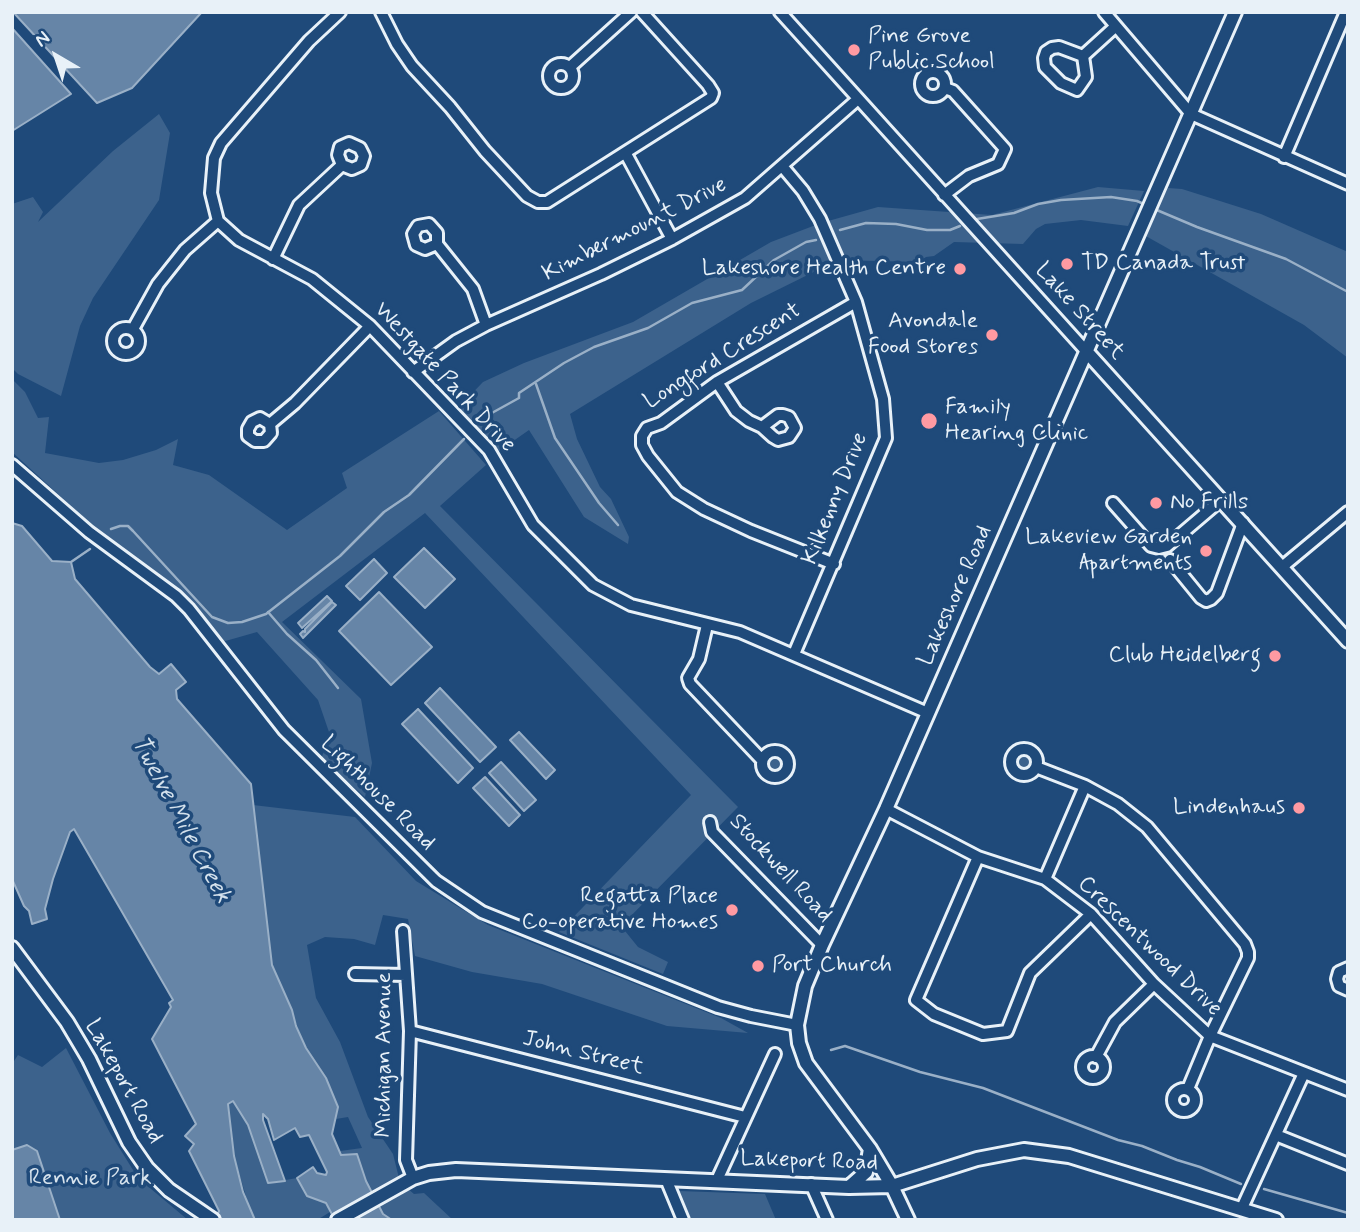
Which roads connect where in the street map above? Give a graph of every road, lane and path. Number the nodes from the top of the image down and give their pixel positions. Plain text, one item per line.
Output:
1 (340, 12) edge
2 (381, 12) edge
3 (631, 12) edge
4 (642, 12) edge
5 (780, 12) edge
6 (1104, 12) edge
7 (1235, 12) edge
8 (1346, 12) edge
9 (1116, 26) junction
10 (1083, 56) junction
11 (570, 67) dead end
12 (945, 88) dead end
13 (858, 99) junction
14 (1191, 114) junction
15 (626, 153) junction
16 (1284, 157) junction
17 (342, 165) dead end
18 (782, 166) junction
19 (1348, 184) edge
20 (944, 195) junction
21 (218, 222) junction
22 (672, 239) junction
23 (437, 244) dead end
24 (272, 259) junction
25 (856, 302) junction
26 (486, 325) junction
27 (370, 326) junction
28 (133, 329) dead end
29 (1086, 351) junction
30 (413, 372) junction
31 (717, 382) junction
32 (270, 424) dead end
33 (762, 427) dead end
34 (12, 465) edge
35 (1221, 500) junction
36 (1113, 503) dead end
37 (1348, 512) edge
38 (1242, 523) junction
39 (1170, 560) dead end
40 (834, 564) junction
41 (1282, 567) junction
42 (707, 625) junction
43 (1348, 641) edge
44 (794, 654) junction
45 (928, 713) junction
46 (762, 761) dead end
47 (1035, 767) dead end
48 (1085, 786) junction
49 (886, 809) junction
50 (710, 822) dead end
51 (978, 857) junction
52 (1045, 879) junction
53 (1091, 914) junction
54 (403, 931) dead end
55 (822, 945) junction
56 (12, 948) edge
57 (1348, 968) edge
58 (355, 974) dead end
59 (406, 975) junction
60 (1154, 984) junction
61 (1348, 990) edge
62 (797, 1025) junction
63 (410, 1031) junction
64 (1210, 1036) junction
65 (775, 1054) dead end
66 (1096, 1057) dead end
67 (1304, 1073) junction
68 (1188, 1089) dead end
69 (1348, 1090) edge
70 (746, 1117) junction
71 (1276, 1135) junction
72 (870, 1149) junction
73 (1348, 1164) edge
74 (413, 1178) junction
75 (666, 1179) junction
76 (717, 1180) junction
77 (811, 1184) junction
78 (849, 1186) junction
79 (892, 1186) junction
80 (1242, 1208) junction
81 (212, 1219) edge
82 (338, 1220) edge
83 (683, 1220) edge
84 (827, 1220) edge
85 (908, 1220) edge
86 (1276, 1220) edge

1 - 21 street
2 - 15 street
3 - 11 street
4 - 15 street
5 - 13 street, Lake Street
6 - 9 street
7 - 14 main road, Lakeshore Road
8 - 16 street
9 - 10 street
9 - 14 street
10 - 10 street
12 - 20 street
13 - 18 street, Kimbermount Drive
13 - 20 street, Lake Street
14 - 16 street
14 - 29 main road, Lakeshore Road
15 - 22 street
16 - 19 street
17 - 24 street
18 - 22 street, Kimbermount Drive
18 - 25 street, Kilkenny Drive
20 - 29 street, Lake Street
21 - 24 street, Westgate Park Drive
21 - 28 street
22 - 26 street, Kimbermount Drive
23 - 26 street
24 - 27 street, Westgate Park Drive
25 - 31 street, Longford Crescent
25 - 40 street, Kilkenny Drive
26 - 30 street, Kimbermount Drive
27 - 30 street, Westgate Park Drive
27 - 32 street
29 - 35 main road, Lake Street
29 - 45 main road, Lakeshore Road
30 - 42 street, Westgate Park Drive
31 - 33 street
31 - 40 street, Longford Crescent
34 - 62 street, Lighthouse Road
35 - 36 street
35 - 38 main road, Lake Street
37 - 41 street
38 - 39 street
38 - 41 main road, Lake Street
40 - 44 street, Kilkenny Drive
41 - 43 main road, Lake Street
42 - 44 street, Westgate Park Drive
42 - 46 street
44 - 45 street, Westgate Park Drive
45 - 49 main road, Lakeshore Road
47 - 48 street
48 - 52 street
48 - 64 street
49 - 51 street, Crescentwood Drive
49 - 55 main road, Lakeshore Road
50 - 55 street, Stockwell Road
51 - 52 street, Crescentwood Drive
51 - 53 street
52 - 53 street, Crescentwood Drive
53 - 60 street, Crescentwood Drive
54 - 59 street, Michigan Avenue
55 - 62 main road, Lakeshore Road
56 - 81 main road, Lakeport Road
57 - 61 street
58 - 59 street
59 - 63 street, Michigan Avenue
60 - 64 street, Crescentwood Drive
60 - 66 street
62 - 72 main road, Lakeshore Road
63 - 70 street, John Street
63 - 74 street, Michigan Avenue
64 - 67 street, Crescentwood Drive
64 - 68 street
65 - 70 street
67 - 69 street, Crescentwood Drive
67 - 71 street
70 - 76 street
71 - 73 street
71 - 80 street
72 - 78 main road
72 - 79 main road, Lakeshore Road
74 - 75 main road, Lakeport Road
74 - 82 main road, Lakeport Road
75 - 76 main road, Lakeport Road
75 - 83 street
76 - 77 main road, Lakeport Road
77 - 78 main road, Lakeport Road
77 - 84 street
78 - 79 main road, Lakeport Road
79 - 80 main road, Lakeport Road
79 - 85 main road, Lakeshore Road
80 - 86 main road, Lakeport Road

